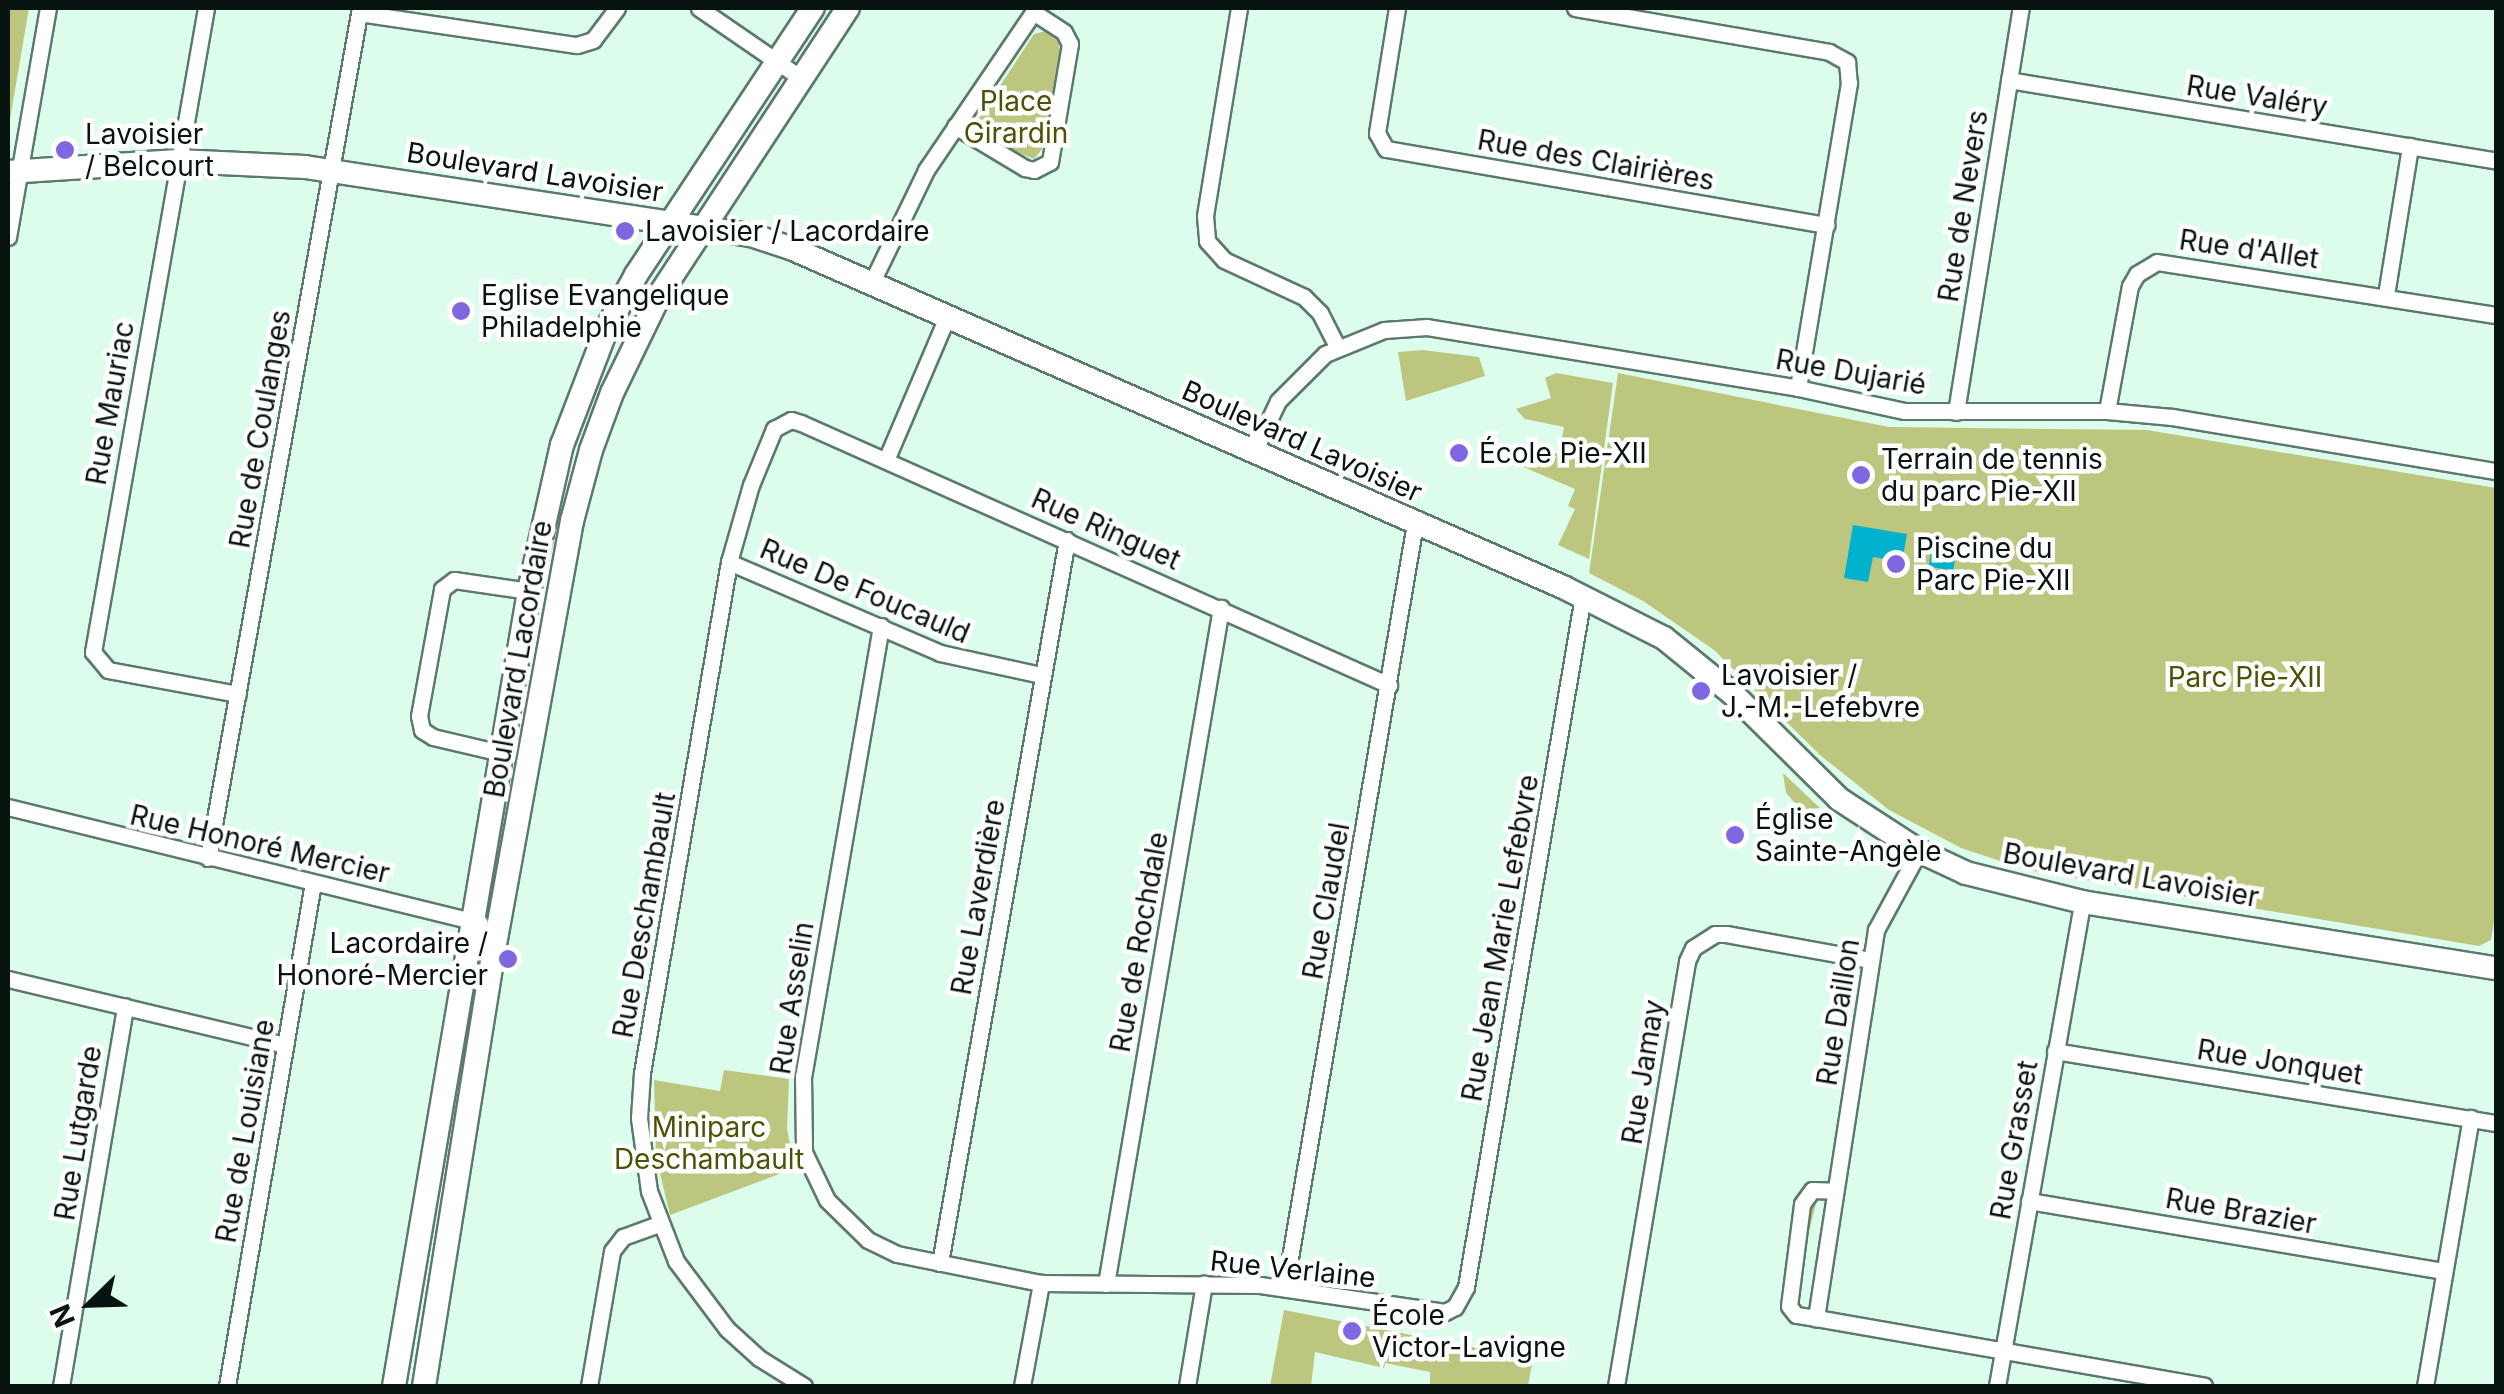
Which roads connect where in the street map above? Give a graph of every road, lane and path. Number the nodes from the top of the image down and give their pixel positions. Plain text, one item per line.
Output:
1 (48, 8) edge
2 (206, 8) edge
3 (617, 8) edge
4 (699, 8) edge
5 (813, 8) edge
6 (848, 8) edge
7 (1240, 8) edge
8 (1397, 8) edge
9 (1575, 8) edge
10 (2021, 8) edge
11 (360, 10) edge
12 (1035, 10) edge
13 (777, 61) junction
14 (801, 78) junction
15 (2009, 80) junction
16 (954, 126) junction
17 (2410, 146) junction
18 (2496, 161) edge
19 (178, 162) junction
20 (330, 170) junction
21 (13, 171) edge
22 (666, 223) junction
23 (1826, 225) junction
24 (700, 228) junction
25 (8, 237) edge
26 (871, 284) junction
27 (2386, 296) junction
28 (2496, 315) edge
29 (946, 319) junction
30 (1337, 346) junction
31 (1798, 388) junction
32 (1956, 412) junction
33 (2107, 412) junction
34 (800, 424) joint
35 (1254, 452) junction
36 (886, 460) junction
37 (2496, 471) edge
38 (1414, 523) junction
39 (1068, 540) junction
40 (729, 562) junction
41 (528, 591) junction
42 (1582, 596) junction
43 (1221, 608) junction
44 (881, 626) junction
45 (1041, 676) junction
46 (1388, 686) junction
47 (238, 694) junction
48 (501, 753) junction
49 (8, 807) edge
50 (1919, 851) junction
51 (208, 858) junction
52 (313, 883) junction
53 (2082, 902) junction
54 (473, 921) junction
55 (501, 928) junction
56 (1870, 960) junction
57 (2496, 968) edge
58 (8, 979) edge
59 (125, 1006) junction
60 (285, 1046) junction
61 (2055, 1050) junction
62 (2470, 1118) junction
63 (2496, 1122) edge
64 (1835, 1191) junction
65 (2029, 1201) junction
66 (658, 1224) junction
67 (940, 1263) junction
68 (2444, 1271) junction
69 (1040, 1282) junction
70 (1204, 1283) junction
71 (1106, 1284) junction
72 (1284, 1287) junction
73 (1466, 1287) joint
74 (1816, 1318) junction
75 (2003, 1351) junction
76 (61, 1386) edge
77 (227, 1386) edge
78 (394, 1386) edge
79 (424, 1386) edge
80 (589, 1386) edge
81 (804, 1386) edge
82 (1022, 1386) edge
83 (1187, 1386) edge
84 (1616, 1386) edge
85 (1998, 1386) edge
86 (2204, 1386) edge
87 (2425, 1386) edge

1 - 21 street
2 - 19 street, Rue Mauriac
3 - 11 street
4 - 13 street
5 - 13 main road, Boulevard Lacordaire
6 - 14 main road, Boulevard Lacordaire
7 - 30 street
8 - 23 street, Rue des Clairières
9 - 23 street
10 - 15 street, Rue de Nevers
11 - 20 street, Rue de Coulanges
12 - 16 street
12 - 16 street
13 - 14 street
13 - 22 main road, Boulevard Lacordaire
14 - 24 main road, Boulevard Lacordaire
15 - 17 street, Rue Valéry
15 - 32 street, Rue de Nevers
16 - 26 street
17 - 18 street, Rue Valéry
17 - 27 street
19 - 20 main road, Boulevard Lavoisier
19 - 21 main road, Boulevard Lavoisier
19 - 47 street, Rue Mauriac
20 - 22 main road, Boulevard Lavoisier
20 - 47 street, Rue de Coulanges
21 - 25 street
22 - 24 main road, Boulevard Lavoisier
22 - 41 main road, Boulevard Lacordaire
23 - 31 street
24 - 26 main road, Boulevard Lavoisier
24 - 55 main road, Boulevard Lacordaire
26 - 29 main road, Boulevard Lavoisier
27 - 28 street, Rue d'Allet
27 - 33 street, Rue d'Allet
29 - 35 main road, Boulevard Lavoisier
29 - 36 street
30 - 31 street, Rue Dujarié
30 - 35 street, Rue Dujarié
31 - 32 street, Rue Dujarié
32 - 33 street, Rue Dujarié
33 - 37 street, Rue Dujarié
34 - 36 street, Rue Ringuet
34 - 40 street, Rue Deschambault
35 - 38 main road, Boulevard Lavoisier
36 - 39 street, Rue Ringuet
38 - 42 main road, Boulevard Lavoisier
38 - 46 street, Rue Claudel
39 - 43 street, Rue Ringuet
39 - 45 street, Rue Laverdière
40 - 44 street, Rue De Foucauld
40 - 66 street, Rue Deschambault
41 - 48 main road, Boulevard Lacordaire
41 - 48 street
42 - 50 main road, Boulevard Lavoisier
42 - 73 street, Rue Jean Marie Lefebvre
43 - 46 street, Rue Ringuet
43 - 71 street, Rue de Rochdale
44 - 45 street, Rue De Foucauld
44 - 67 street, Rue Asselin
45 - 67 street, Rue Laverdière
46 - 72 street, Rue Claudel
47 - 51 street, Rue de Coulanges
48 - 54 main road, Boulevard Lacordaire
49 - 51 street, Rue Honoré Mercier
50 - 53 main road, Boulevard Lavoisier
50 - 56 street, Rue Daillon
51 - 52 street, Rue Honoré Mercier
52 - 54 street, Rue Honoré Mercier
52 - 60 street, Rue de Louisiane
53 - 57 main road, Boulevard Lavoisier
53 - 61 street, Rue Grasset
54 - 55 street, Rue Honoré Mercier
54 - 78 main road, Boulevard Lacordaire
55 - 79 main road, Boulevard Lacordaire
56 - 64 street, Rue Daillon
56 - 84 street, Rue Jamay
58 - 59 street
59 - 60 street
59 - 76 street, Rue Lutgarde
60 - 77 street, Rue de Louisiane
61 - 62 street, Rue Jonquet
61 - 65 street, Rue Grasset
62 - 63 street, Rue Jonquet
62 - 68 street
64 - 74 street, Rue Daillon
64 - 74 street
65 - 68 street, Rue Brazier
65 - 75 street, Rue Grasset
66 - 80 street
66 - 81 street, Rue Deschambault
67 - 69 street, Rue Asselin
68 - 87 street
69 - 71 street, Rue Verlaine
69 - 82 street
70 - 71 street, Rue Verlaine
70 - 72 street, Rue Verlaine
70 - 83 street
72 - 73 street, Rue Verlaine
74 - 75 street
75 - 85 street, Rue Grasset
75 - 86 street

